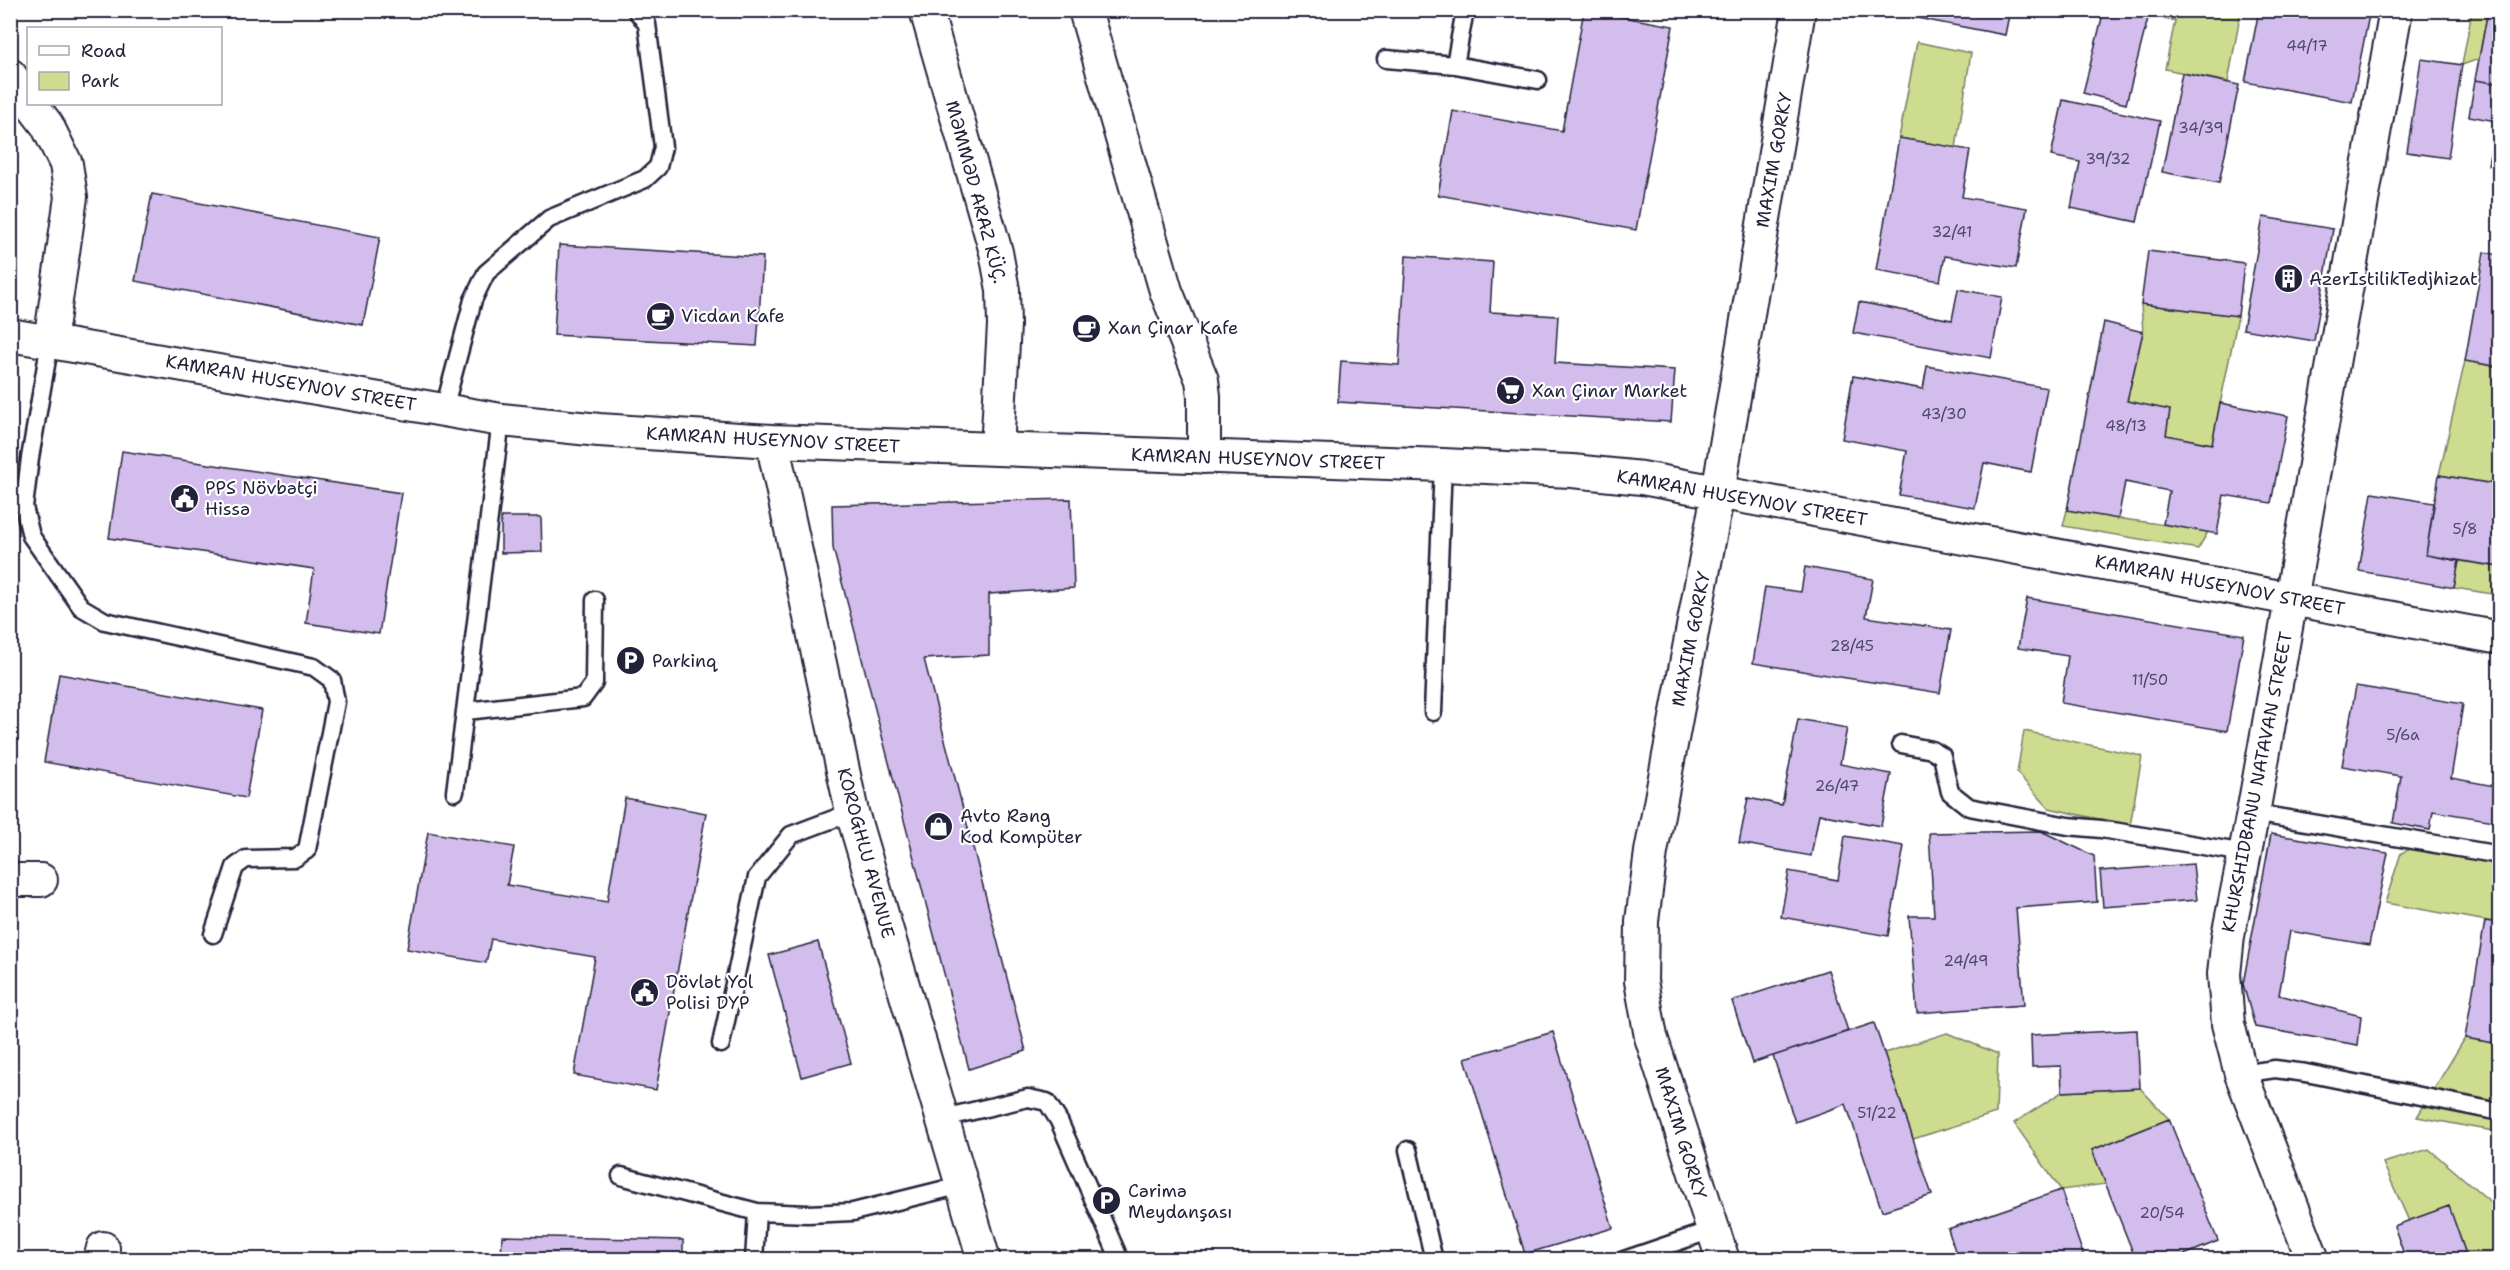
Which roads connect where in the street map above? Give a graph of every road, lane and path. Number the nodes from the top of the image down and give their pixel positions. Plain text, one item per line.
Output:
1 (636, 10) edge
2 (926, 10) edge
3 (1085, 10) edge
4 (1465, 10) edge
5 (2396, 10) edge
6 (1791, 12) edge
7 (1386, 59) dead end
8 (1455, 65) junction
9 (10, 75) edge
10 (1538, 80) dead end
11 (27, 99) edge
12 (32, 105) edge
13 (10, 335) edge
14 (50, 342) junction
15 (444, 409) junction
16 (501, 420) junction
17 (772, 441) junction
18 (997, 449) junction
19 (1204, 457) junction
20 (1443, 465) junction
21 (1718, 492) junction
22 (2291, 598) junction
23 (596, 600) dead end
24 (2499, 638) edge
25 (466, 711) junction
26 (1433, 712) dead end
27 (1901, 744) dead end
28 (454, 792) dead end
29 (852, 812) junction
30 (2253, 813) junction
31 (2245, 853) junction
32 (2499, 855) edge
33 (213, 934) dead end
34 (722, 1044) dead end
35 (2241, 1074) junction
36 (2499, 1112) edge
37 (943, 1118) junction
38 (1408, 1150) dead end
39 (621, 1176) dead end
40 (962, 1185) junction
41 (757, 1212) junction
42 (1712, 1230) junction
43 (754, 1260) edge
44 (984, 1260) edge
45 (1120, 1260) edge
46 (1434, 1260) edge
47 (1624, 1260) edge
48 (1723, 1260) edge
49 (2313, 1260) edge

1 - 15 lane
2 - 18 street, MƏMMƏD ARAZ KÜÇ.
3 - 19 street
4 - 8 lane
5 - 22 street, KHURSHIDBANU NATAVAN STREET
6 - 21 street, MAXIM GORKY
7 - 8 lane
8 - 10 lane
9 - 11 street
12 - 14 street
13 - 14 street, KAMRAN HUSEYNOV STREET
14 - 15 street, KAMRAN HUSEYNOV STREET
14 - 33 lane
15 - 16 street, KAMRAN HUSEYNOV STREET
16 - 17 street, KAMRAN HUSEYNOV STREET
16 - 25 lane
17 - 18 street, KAMRAN HUSEYNOV STREET
17 - 29 street, KOROGHLU AVENUE
18 - 19 street, KAMRAN HUSEYNOV STREET
19 - 20 street, KAMRAN HUSEYNOV STREET
20 - 21 street, KAMRAN HUSEYNOV STREET
20 - 26 lane
21 - 22 street, KAMRAN HUSEYNOV STREET
21 - 42 street, MAXIM GORKY
22 - 24 street, KAMRAN HUSEYNOV STREET
22 - 30 street, KHURSHIDBANU NATAVAN STREET
23 - 25 lane
25 - 28 lane
27 - 31 lane
29 - 34 lane
29 - 37 street, KOROGHLU AVENUE
30 - 31 street, KHURSHIDBANU NATAVAN STREET
30 - 32 lane
31 - 35 street, KHURSHIDBANU NATAVAN STREET
35 - 36 lane
35 - 49 street, KHURSHIDBANU NATAVAN STREET
37 - 40 street, KOROGHLU AVENUE
37 - 45 lane
38 - 46 lane
39 - 41 lane
40 - 41 lane
40 - 44 street, KOROGHLU AVENUE
41 - 43 lane
42 - 47 lane
42 - 48 street, MAXIM GORKY

